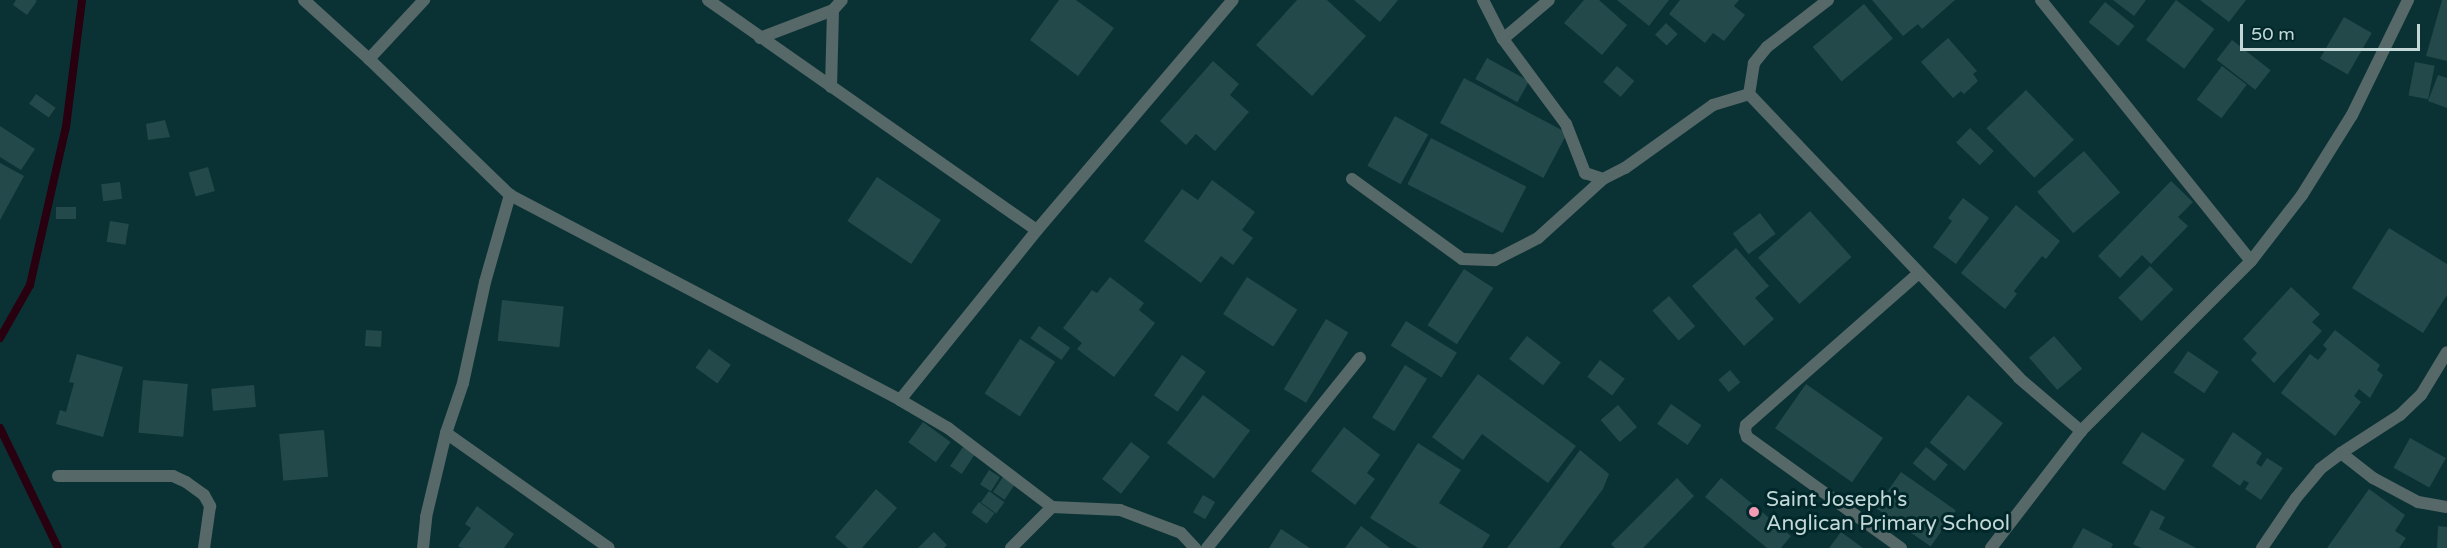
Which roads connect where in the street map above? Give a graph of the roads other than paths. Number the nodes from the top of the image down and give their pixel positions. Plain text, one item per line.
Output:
1 (303, 0) edge
2 (424, 0) edge
3 (708, 0) edge
4 (842, 0) edge
5 (1233, 0) edge
6 (1483, 0) edge
7 (1549, 0) edge
8 (1828, 0) edge
9 (2041, 0) edge
10 (2408, 0) edge
11 (833, 10) junction
12 (760, 38) junction
13 (1503, 39) junction
14 (369, 59) junction
15 (831, 87) junction
16 (1749, 94) junction
17 (1352, 179) dead end
18 (1603, 180) junction
19 (510, 195) junction
20 (1037, 230) junction
21 (2251, 261) junction
22 (1918, 274) junction
23 (2447, 352) edge
24 (1360, 358) dead end
25 (900, 400) junction
26 (2081, 431) junction
27 (446, 433) junction
28 (2341, 453) junction
29 (58, 476) dead end
30 (1052, 507) junction
31 (2447, 507) edge
32 (204, 548) edge
33 (423, 548) edge
34 (609, 548) edge
35 (1011, 548) edge
36 (1195, 548) edge
37 (1207, 548) edge
38 (1901, 548) edge
39 (1991, 548) edge
40 (2262, 548) edge

1 - 14 street
2 - 14 street
3 - 12 street
4 - 11 street
5 - 20 street
6 - 13 street
7 - 13 street
8 - 16 street
9 - 21 street
10 - 21 street
11 - 12 street
11 - 15 street
12 - 15 street
13 - 18 street
14 - 19 street
15 - 20 street
16 - 18 street
16 - 22 street
17 - 18 street
19 - 25 street
19 - 27 street
20 - 25 street
21 - 26 street
22 - 26 street
22 - 38 street
23 - 28 street
24 - 37 street
25 - 30 street
26 - 39 street
27 - 33 street
27 - 34 street
28 - 31 street
28 - 40 street
29 - 32 street
30 - 35 street
30 - 36 street

